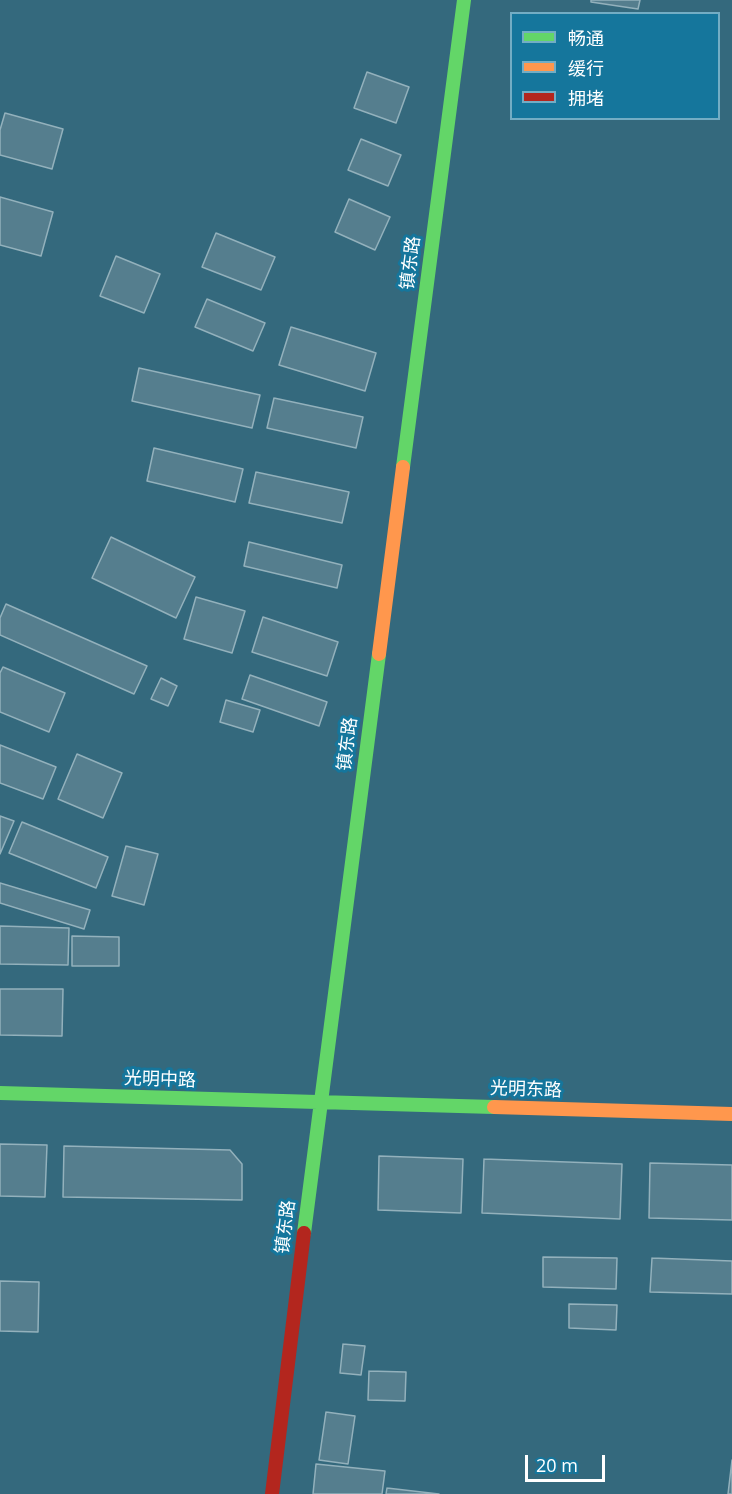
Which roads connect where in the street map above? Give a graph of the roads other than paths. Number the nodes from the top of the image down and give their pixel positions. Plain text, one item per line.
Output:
1 (464, 0) edge
2 (0, 1093) edge
3 (320, 1102) junction
4 (732, 1114) edge
5 (272, 1494) edge

1 - 3 street, 镇东路
2 - 3 street, 光明中路
3 - 4 street, 光明东路
3 - 5 street, 镇东路

